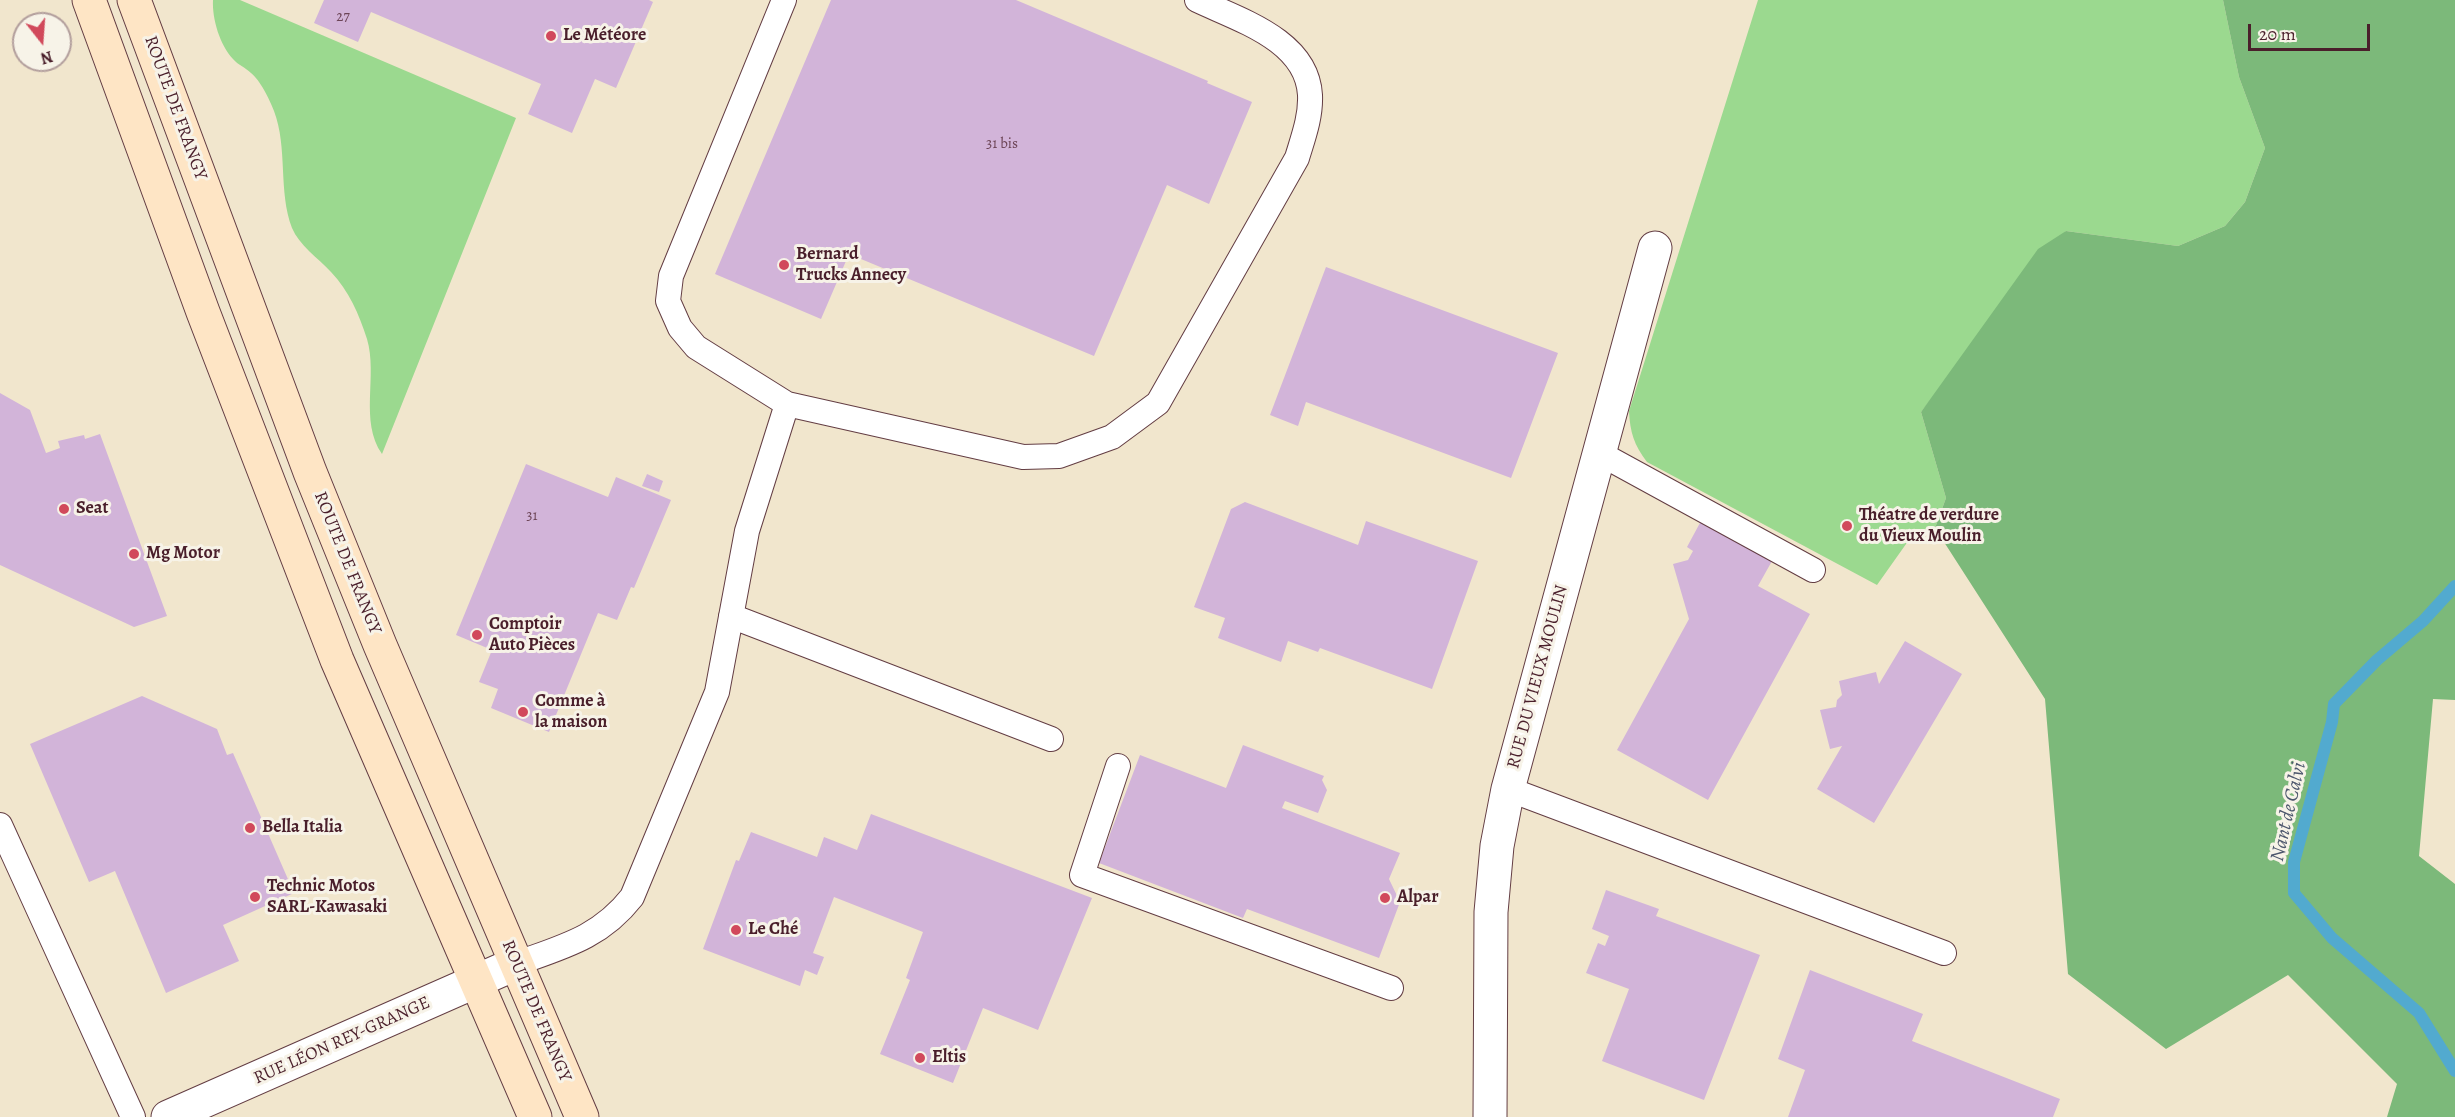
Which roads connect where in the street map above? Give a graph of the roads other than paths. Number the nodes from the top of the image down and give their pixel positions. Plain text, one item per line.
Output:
1 (89, 0) edge
2 (134, 0) edge
3 (784, 0) edge
4 (1197, 0) edge
5 (1654, 248) dead end
6 (787, 404) junction
7 (1599, 453) junction
8 (1813, 570) dead end
9 (731, 616) junction
10 (1051, 739) dead end
11 (1118, 766) dead end
12 (1508, 789) junction
13 (0, 825) edge
14 (1944, 953) dead end
15 (515, 964) junction
16 (476, 981) junction
17 (1391, 988) dead end
18 (133, 1117) edge
19 (168, 1117) edge
20 (535, 1117) edge
21 (582, 1117) edge
22 (1490, 1117) edge

1 - 16 main road
2 - 15 main road, ROUTE DE FRANGY
3 - 6 lane
4 - 6 lane
5 - 7 street, RUE DU VIEUX MOULIN
6 - 9 lane
7 - 8 lane
7 - 12 street, RUE DU VIEUX MOULIN
9 - 10 lane
9 - 15 lane
11 - 17 lane
12 - 14 lane
12 - 22 street, RUE DU VIEUX MOULIN
13 - 18 lane
15 - 16 street, RUE LÉON REY-GRANGE
15 - 21 main road, ROUTE DE FRANGY
16 - 19 street, RUE LÉON REY-GRANGE
16 - 20 main road

